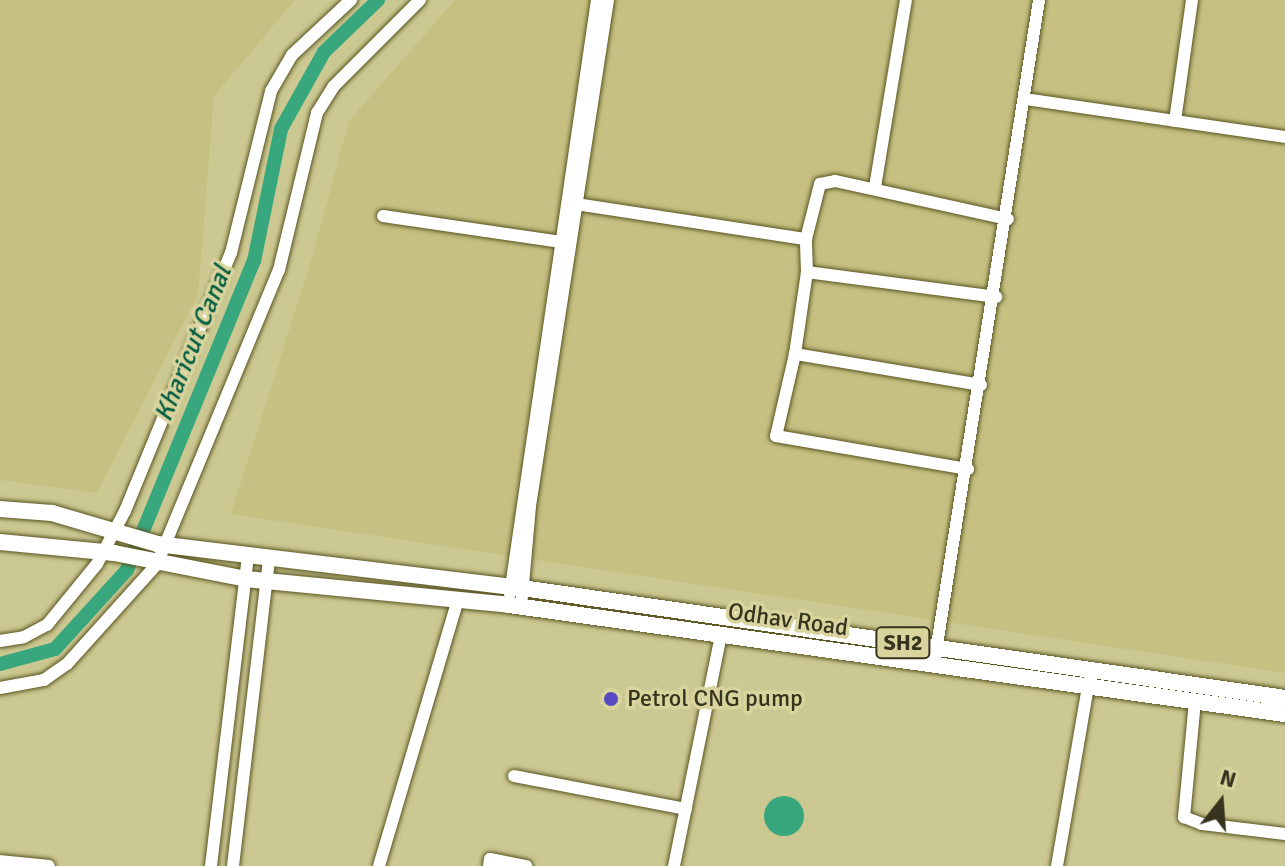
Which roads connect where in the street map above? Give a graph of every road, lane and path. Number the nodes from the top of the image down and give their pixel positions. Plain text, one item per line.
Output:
1 (351, 0) edge
2 (420, 0) edge
3 (597, 0) edge
4 (608, 0) edge
5 (906, 0) edge
6 (1039, 0) edge
7 (1192, 0) edge
8 (1025, 99) junction
9 (1175, 121) junction
10 (1285, 137) edge
11 (875, 187) junction
12 (576, 204) junction
13 (383, 216) dead end
14 (1008, 219) junction
15 (806, 239) junction
16 (561, 242) junction
17 (807, 272) junction
18 (996, 297) junction
19 (795, 354) junction
20 (981, 385) junction
21 (968, 469) junction
22 (0, 509) edge
23 (117, 534) junction
24 (0, 542) edge
25 (161, 545) junction
26 (109, 552) junction
27 (248, 556) junction
28 (269, 559) junction
29 (157, 564) junction
30 (246, 579) junction
31 (268, 581) junction
32 (516, 588) junction
33 (457, 602) junction
34 (515, 606) junction
35 (721, 634) junction
36 (0, 641) edge
37 (935, 656) junction
38 (1090, 669) junction
39 (1088, 686) junction
40 (0, 688) edge
41 (1285, 698) edge
42 (1195, 701) junction
43 (1285, 714) edge
44 (514, 776) dead end
45 (686, 809) junction
46 (1285, 834) edge
47 (0, 861) edge
48 (42, 866) edge
49 (211, 866) edge
50 (233, 866) edge
51 (379, 866) edge
52 (489, 866) edge
53 (526, 866) edge
54 (674, 866) edge
55 (1057, 866) edge

1 - 23 street
2 - 25 street
3 - 16 street
4 - 12 street
5 - 11 street
6 - 8 street
7 - 9 street
8 - 9 street
8 - 14 street
9 - 10 street
11 - 14 street
11 - 15 street
12 - 15 street
12 - 32 street
13 - 16 street
14 - 18 street
15 - 17 street
16 - 32 street
17 - 18 street
17 - 19 street
18 - 20 street
19 - 20 street
19 - 21 street
20 - 21 street
21 - 37 street
22 - 23 main road
23 - 25 main road, Odhav Road
23 - 26 street
24 - 26 main road, SH2
25 - 27 main road, Odhav Road / SH2
25 - 29 street
26 - 29 main road, SH2
26 - 36 street
27 - 28 main road, Odhav Road / SH2
27 - 30 street
28 - 31 street
28 - 32 main road, Odhav Road / SH2
29 - 30 main road, Odhav Road / SH2
29 - 40 street
30 - 31 main road, Odhav Road / SH2
30 - 49 street
31 - 33 main road, Odhav Road / SH2
31 - 50 street
32 - 34 street
32 - 37 main road, Odhav Road / SH2
33 - 34 main road, Odhav Road / SH2
33 - 51 street
34 - 35 main road, Odhav Road / SH2
35 - 37 main road, Odhav Road / SH2
35 - 45 street
37 - 38 main road, Odhav Road / SH2
37 - 39 main road, Odhav Road / SH2
38 - 39 street
38 - 41 main road, Odhav Road / SH2
39 - 42 main road, Odhav Road / SH2
39 - 55 street
42 - 43 main road, Odhav Road / SH2
42 - 46 street
44 - 45 street
45 - 54 street
47 - 48 street
52 - 53 street

